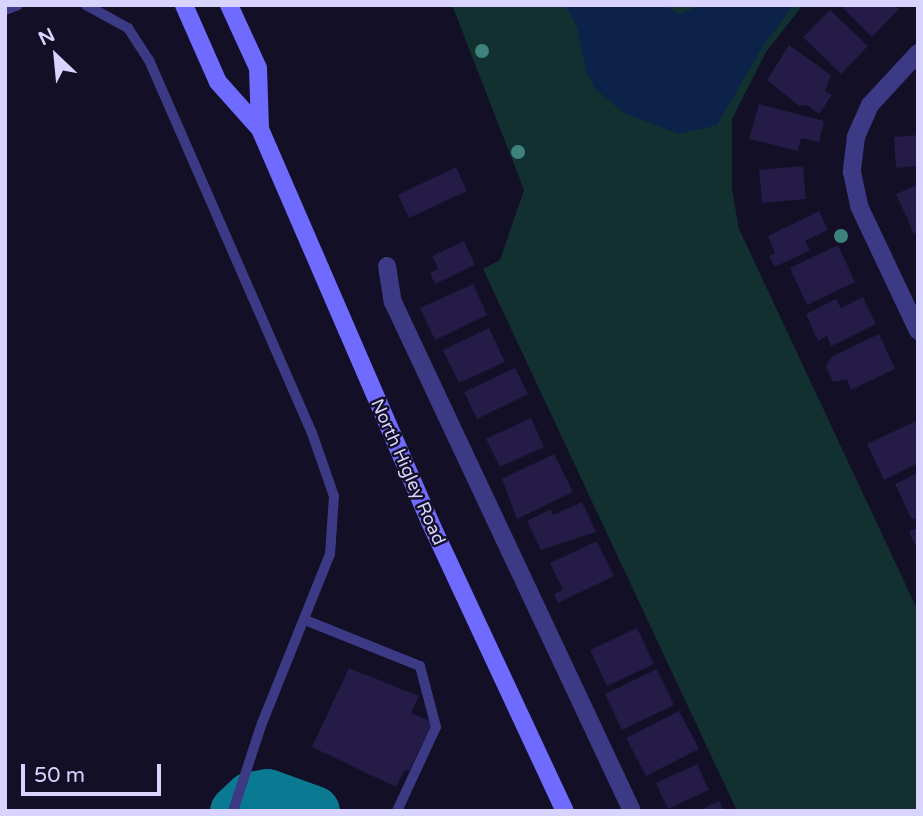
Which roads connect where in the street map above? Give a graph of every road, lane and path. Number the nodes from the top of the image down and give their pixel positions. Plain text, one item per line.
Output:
1 (18, 5) edge
2 (86, 5) edge
3 (184, 5) edge
4 (229, 5) edge
5 (5, 10) edge
6 (918, 53) edge
7 (260, 128) junction
8 (387, 266) dead end
9 (918, 331) edge
10 (305, 620) junction
11 (233, 811) edge
12 (397, 811) edge
13 (565, 811) edge
14 (632, 811) edge

1 - 5 lane
2 - 10 lane
3 - 7 main road, North Higley Road
4 - 7 main road, North Higley Road
6 - 9 street
7 - 13 main road, North Higley Road
8 - 14 street
10 - 11 lane
10 - 12 lane

